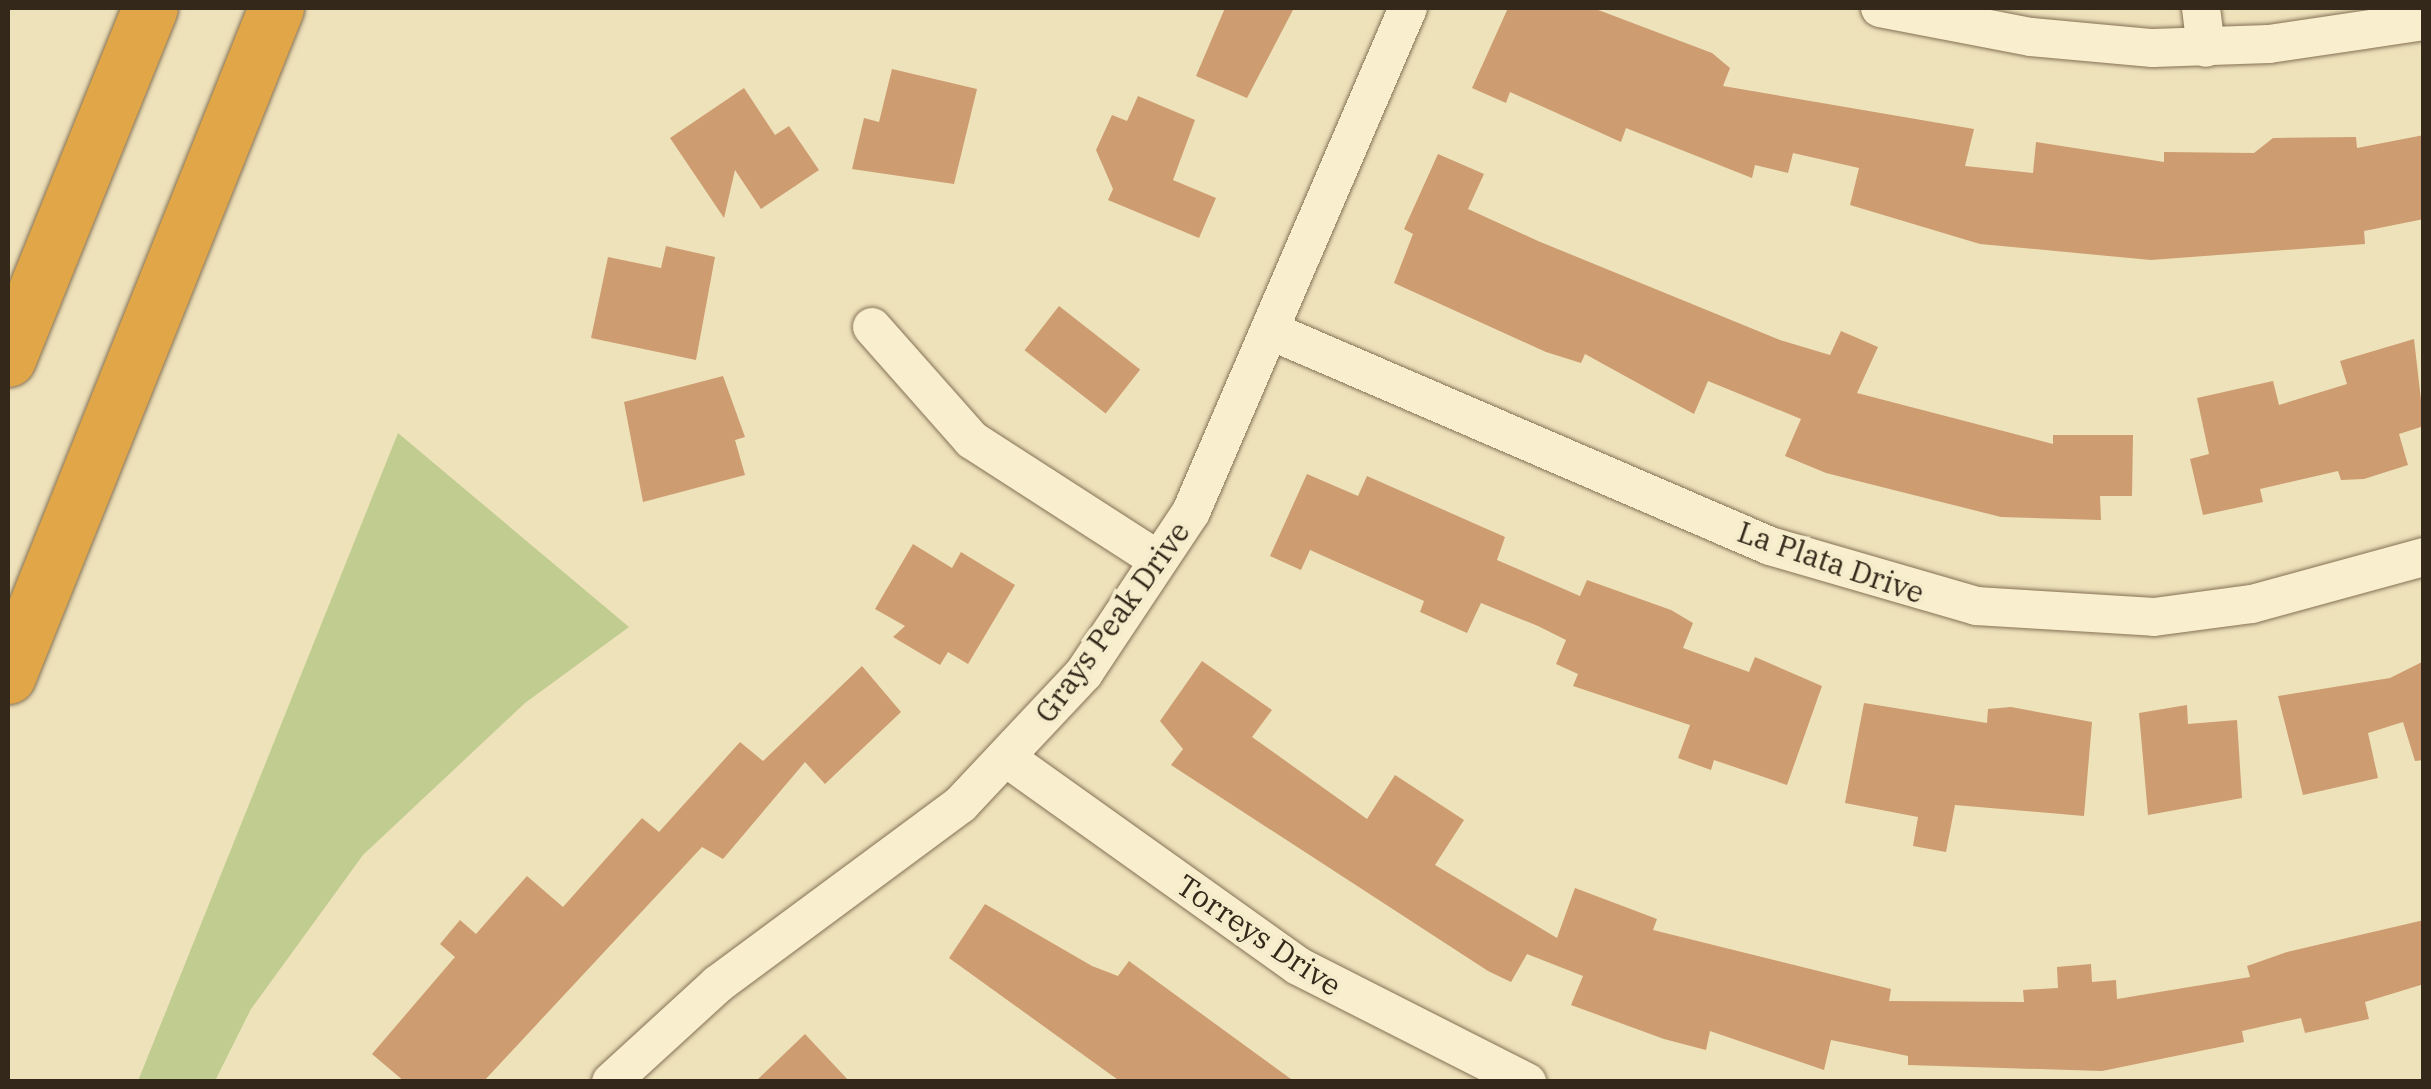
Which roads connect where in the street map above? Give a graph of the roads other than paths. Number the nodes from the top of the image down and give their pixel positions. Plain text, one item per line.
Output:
1 (150, 8) edge
2 (276, 8) edge
3 (1408, 8) edge
4 (1880, 8) edge
5 (2201, 8) edge
6 (2424, 21) edge
7 (2206, 48) junction
8 (872, 327) dead end
9 (1271, 331) junction
10 (8, 359) edge
11 (2424, 557) edge
12 (1157, 559) junction
13 (8, 676) edge
14 (1008, 759) junction
15 (611, 1082) edge
16 (1527, 1082) edge

1 - 10 highway
2 - 13 highway
3 - 9 street, Grays Peak Drive
4 - 7 street
5 - 7 street
6 - 7 street
8 - 12 street
9 - 11 street, La Plata Drive
9 - 12 street, Grays Peak Drive
12 - 14 street, Grays Peak Drive
14 - 15 street, Grays Peak Drive
14 - 16 street, Torreys Drive

